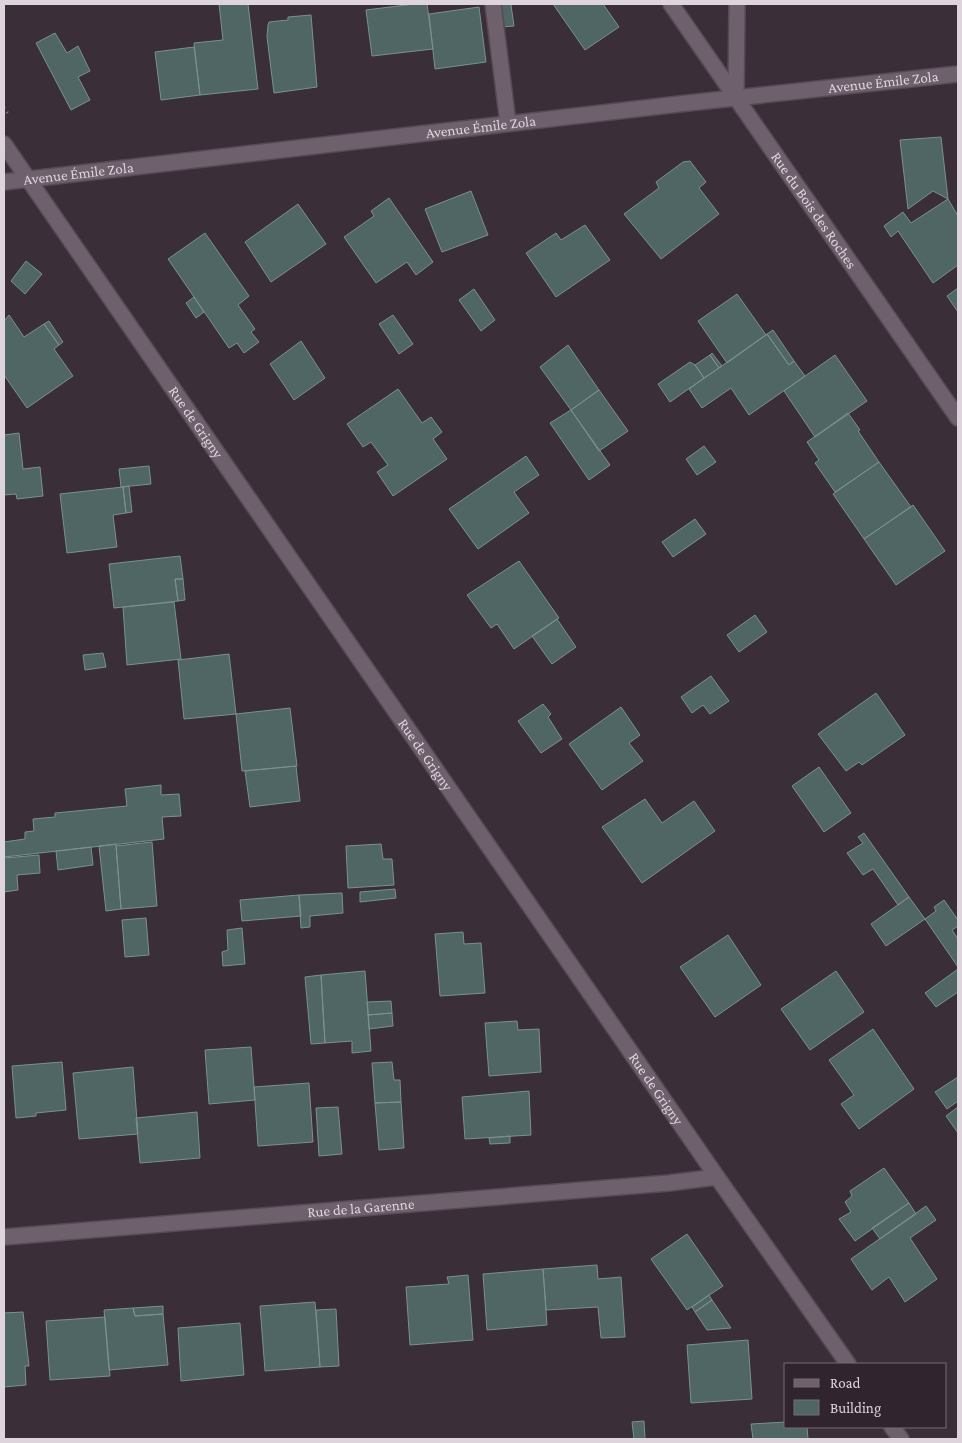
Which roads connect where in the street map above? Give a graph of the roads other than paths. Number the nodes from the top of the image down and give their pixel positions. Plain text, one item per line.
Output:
1 (492, 4) edge
2 (671, 4) edge
3 (738, 4) edge
4 (958, 74) edge
5 (736, 97) junction
6 (508, 124) junction
7 (4, 144) edge
8 (28, 179) junction
9 (4, 182) edge
10 (958, 418) edge
11 (717, 1177) junction
12 (4, 1237) edge
13 (847, 1363) edge
14 (893, 1428) edge
15 (901, 1439) edge

1 - 6 street
2 - 5 street, Rue du Bois des Roches
3 - 5 street
4 - 5 street, Avenue Émile Zola
5 - 6 street, Avenue Émile Zola
5 - 10 street, Rue du Bois des Roches
6 - 8 street, Avenue Émile Zola
7 - 8 street, Rue de Grigny
8 - 9 street, Avenue Émile Zola
8 - 11 street, Rue de Grigny
11 - 12 street, Rue de la Garenne
11 - 13 street, Rue de Grigny
14 - 15 street

